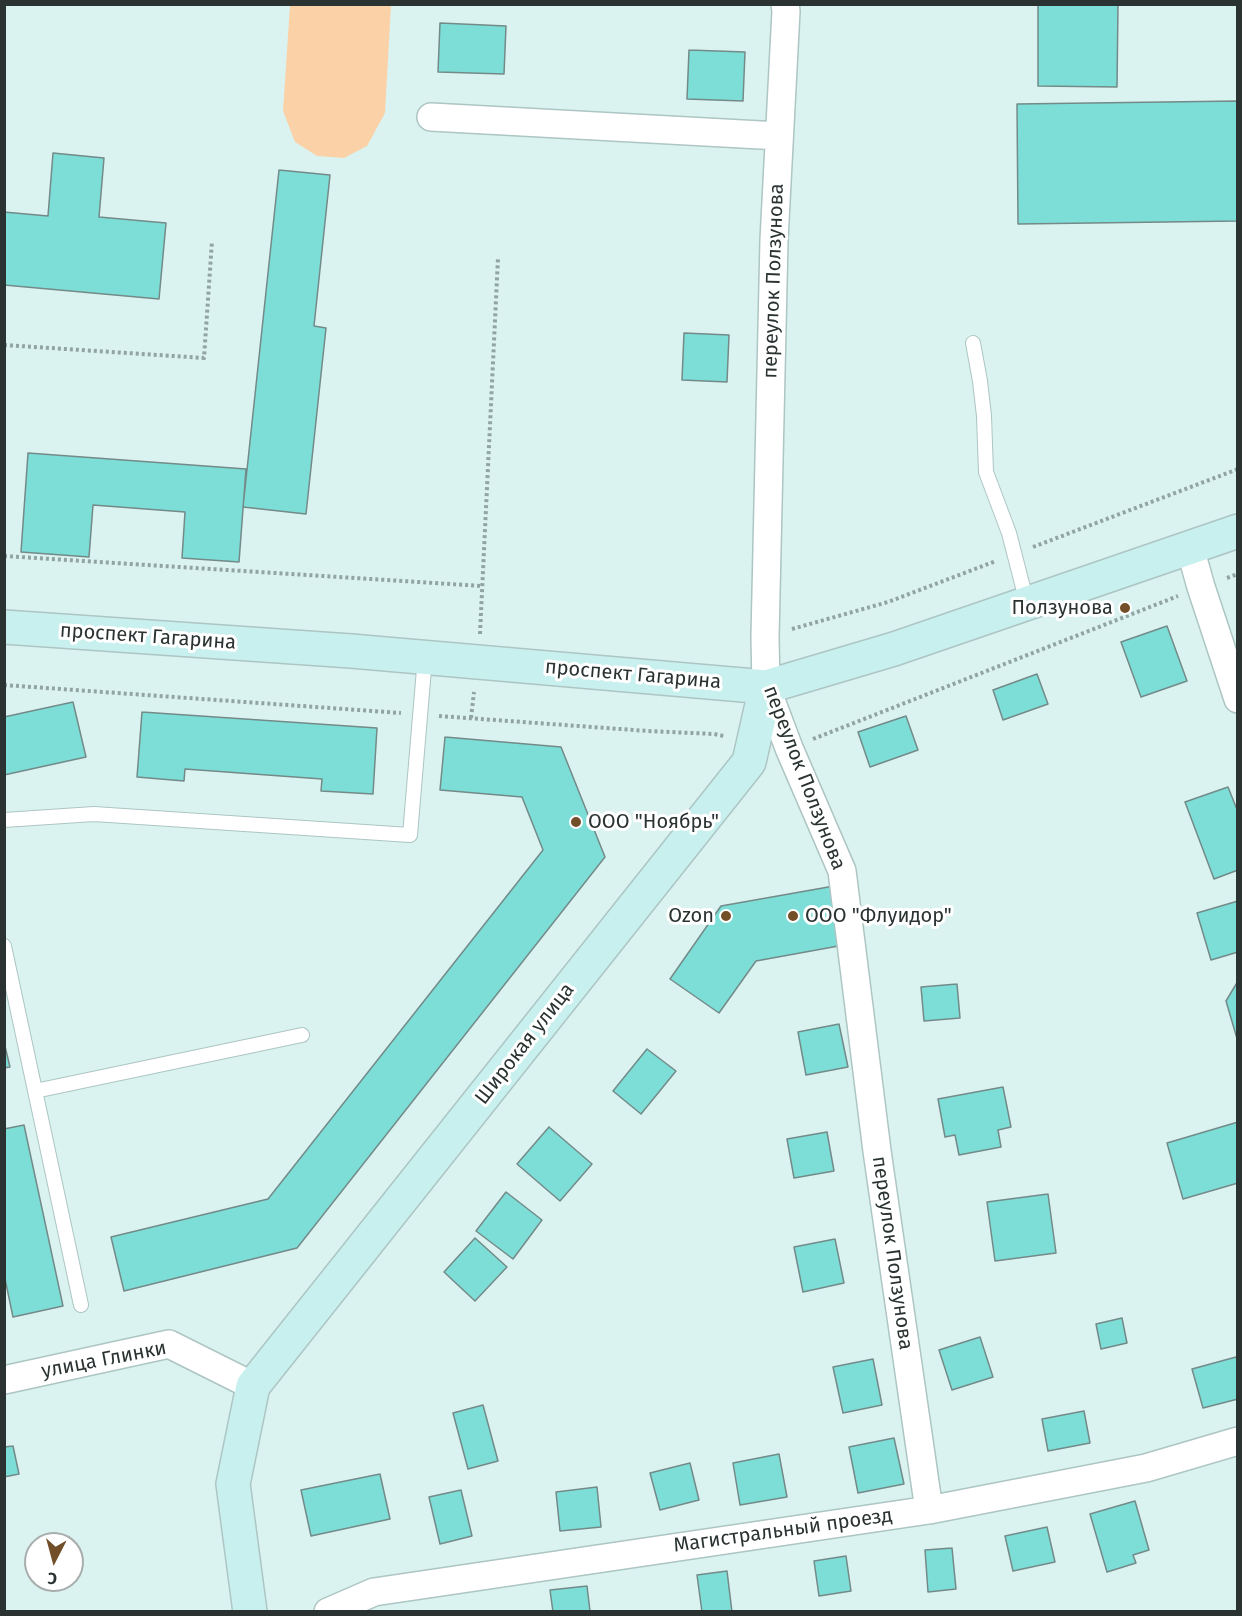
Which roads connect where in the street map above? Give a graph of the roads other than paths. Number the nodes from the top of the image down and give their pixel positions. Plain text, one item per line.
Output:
1 (785, 4) edge
2 (431, 117) dead end
3 (779, 136) junction
4 (973, 343) dead end
5 (1238, 531) edge
6 (1190, 548) junction
7 (1027, 603) junction
8 (4, 627) edge
9 (425, 657) junction
10 (766, 687) junction
11 (1238, 699) edge
12 (4, 820) edge
13 (4, 946) edge
14 (302, 1035) dead end
15 (35, 1091) junction
16 (81, 1305) dead end
17 (4, 1380) edge
18 (254, 1386) junction
19 (1238, 1441) edge
20 (929, 1510) junction
21 (250, 1611) edge
22 (328, 1611) edge

1 - 3 street, переулок Ползунова
2 - 3 street
3 - 10 street, переулок Ползунова
4 - 7 lane
5 - 6 main road, проспект Гагарина
6 - 7 main road, проспект Гагарина
6 - 11 street
7 - 10 main road, проспект Гагарина
8 - 9 main road, проспект Гагарина
9 - 10 main road, проспект Гагарина
9 - 12 lane
10 - 18 main road, Широкая улица
10 - 20 street, переулок Ползунова
13 - 15 lane
14 - 15 lane
15 - 16 lane
17 - 18 street, улица Глинки
18 - 21 main road
19 - 20 street, Магистральный проезд
20 - 22 street, Магистральный проезд

